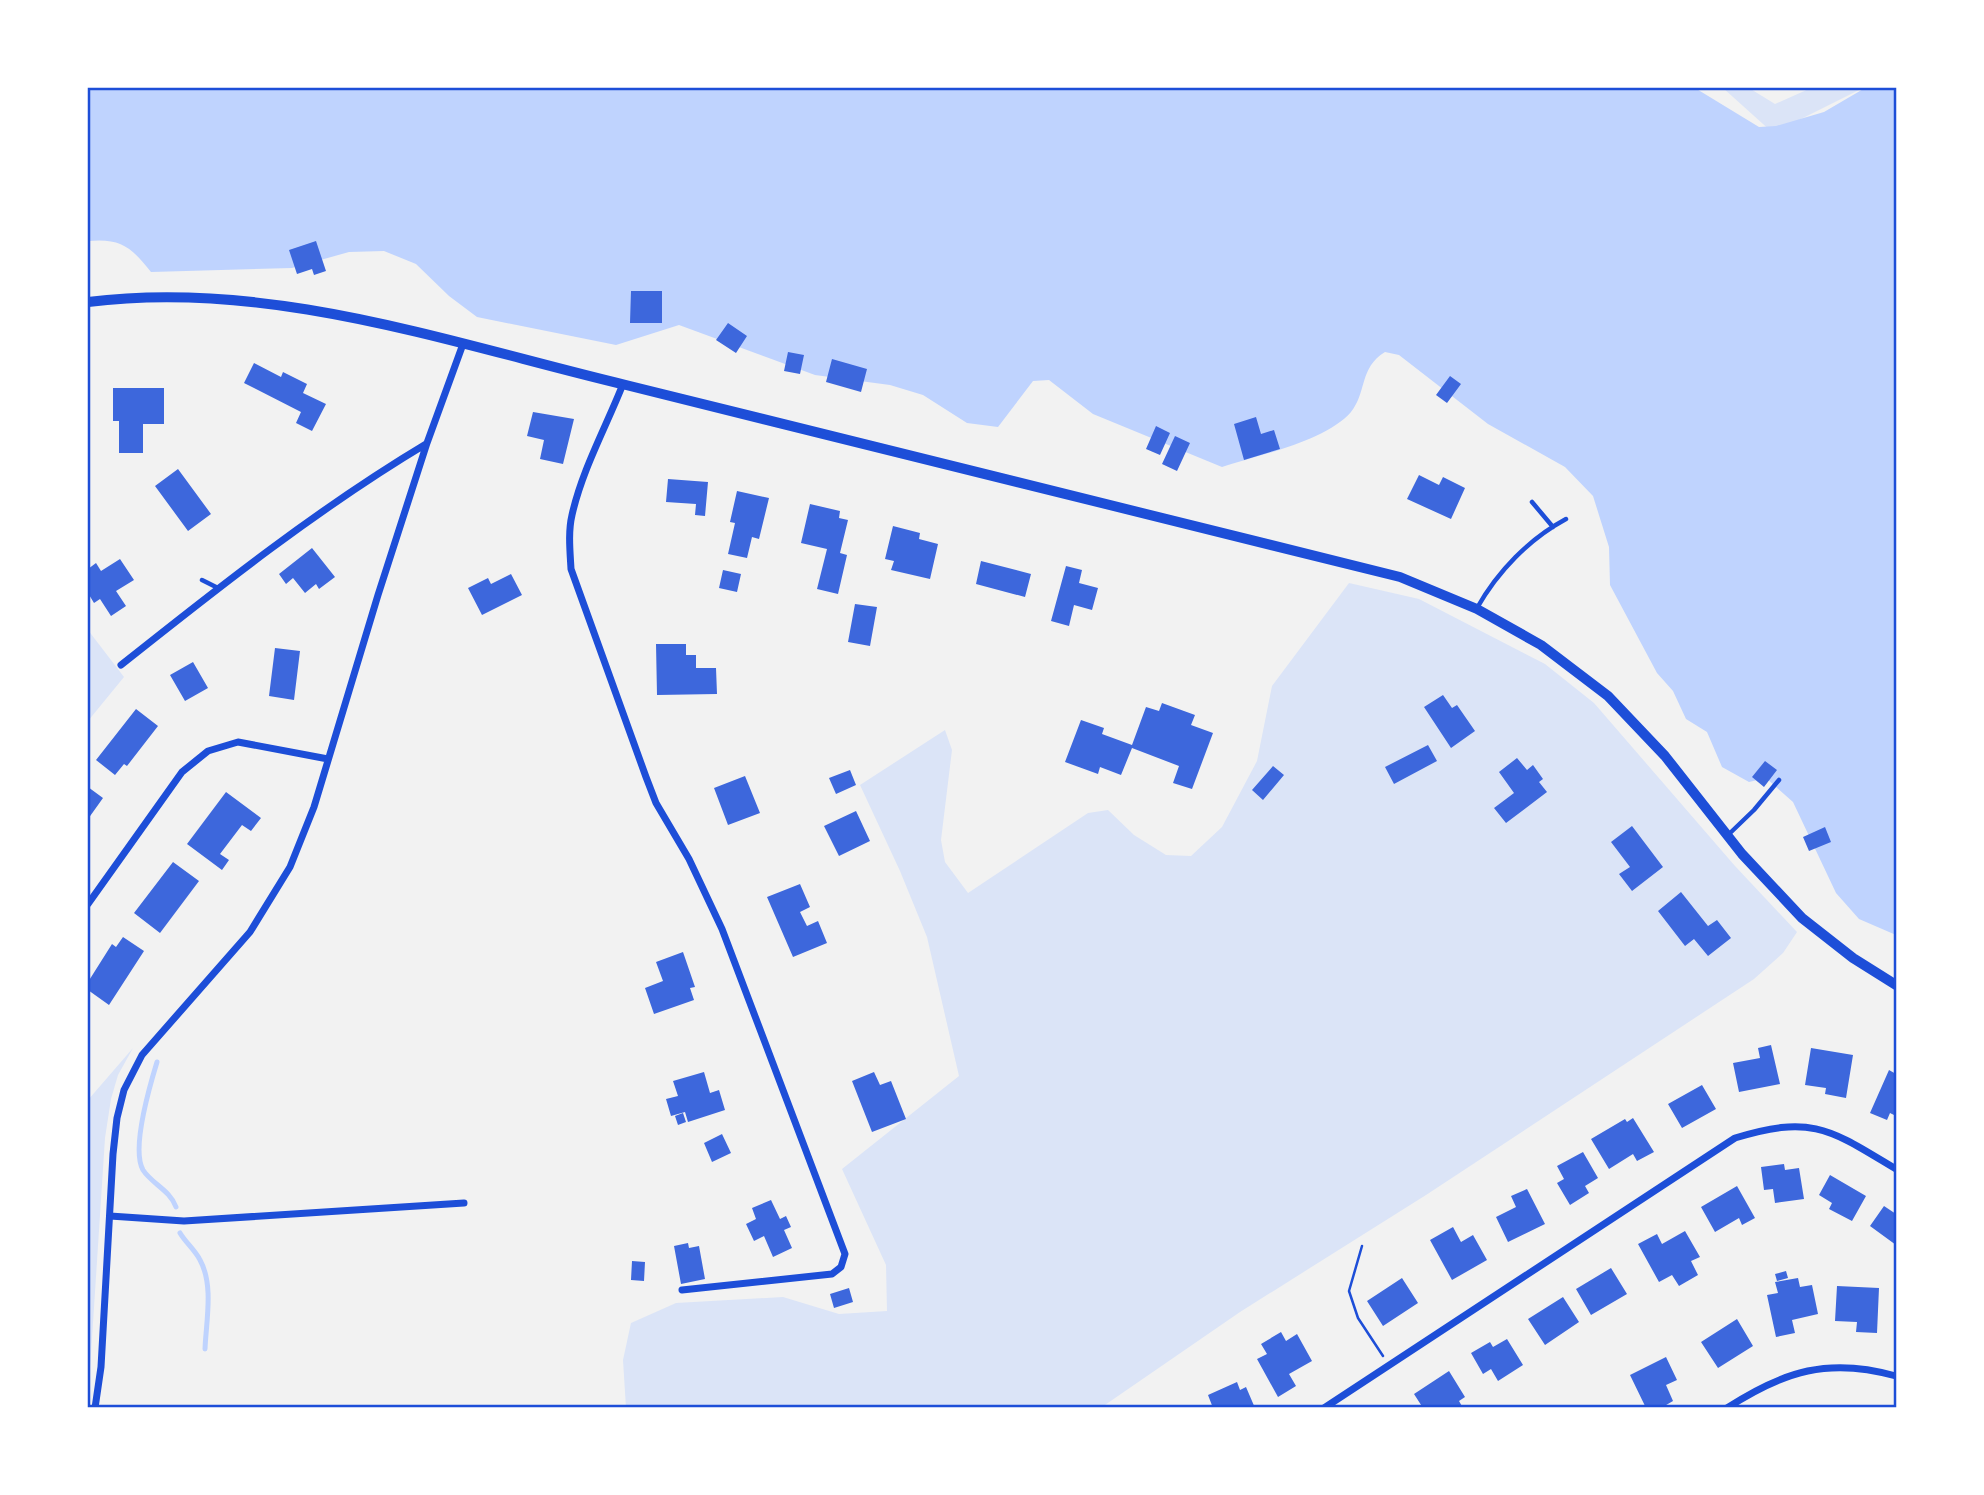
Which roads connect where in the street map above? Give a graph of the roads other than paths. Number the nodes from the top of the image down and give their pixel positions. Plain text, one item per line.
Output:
1 (88, 302) edge
2 (463, 344) junction
3 (623, 384) junction
4 (427, 443) junction
5 (1532, 502) dead end
6 (1566, 519) dead end
7 (1553, 527) junction
8 (202, 580) dead end
9 (218, 589) junction
10 (1477, 608) junction
11 (121, 666) dead end
12 (328, 760) junction
13 (1779, 780) dead end
14 (1727, 835) junction
15 (88, 904) edge
16 (1896, 985) edge
17 (1896, 1169) edge
18 (464, 1203) dead end
19 (110, 1216) junction
20 (682, 1290) dead end
21 (1896, 1376) edge
22 (95, 1408) edge
23 (1324, 1408) edge
24 (1727, 1408) edge

1 - 2 street
2 - 3 street
2 - 4 street
3 - 10 street
3 - 20 street
4 - 9 street
4 - 12 street
5 - 7 lane
6 - 7 lane
7 - 10 lane
8 - 9 lane
9 - 11 street
10 - 14 street
12 - 15 street
12 - 19 street
13 - 14 lane
14 - 16 street
17 - 23 street
18 - 19 street
19 - 22 street
21 - 24 street

